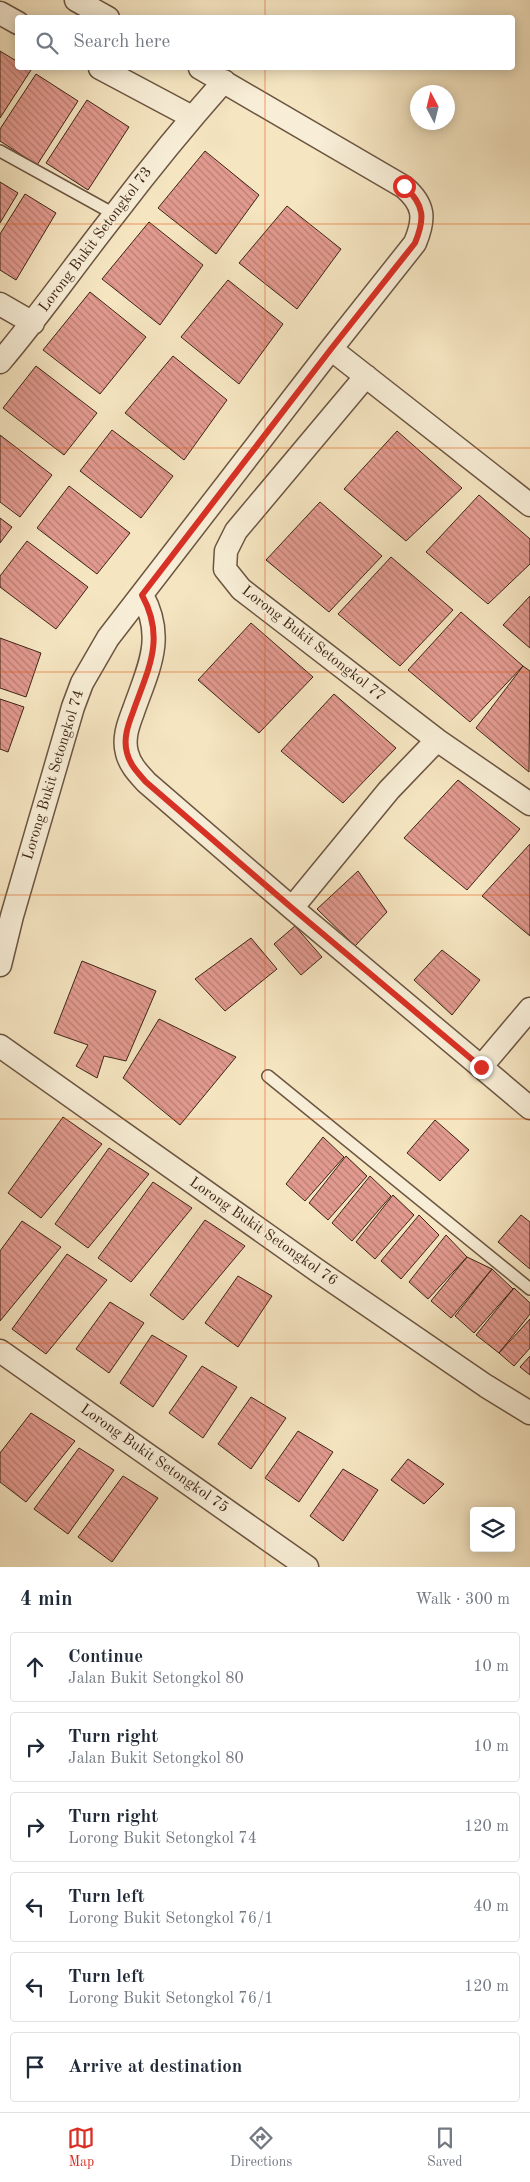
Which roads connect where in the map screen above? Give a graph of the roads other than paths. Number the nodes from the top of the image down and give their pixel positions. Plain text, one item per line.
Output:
1 (76, 0) edge
2 (0, 13) edge
3 (103, 15) edge
4 (15, 21) edge
5 (104, 70) edge
6 (204, 70) edge
7 (224, 81) junction
8 (192, 117) junction
9 (0, 151) edge
10 (114, 214) junction
11 (0, 304) edge
12 (33, 323) junction
13 (331, 349) junction
14 (0, 362) edge
15 (366, 376) junction
16 (530, 505) edge
17 (142, 595) junction
18 (438, 740) junction
19 (530, 804) edge
20 (292, 908) junction
21 (0, 965) edge
22 (530, 1009) edge
23 (0, 1046) edge
24 (481, 1067) junction
25 (268, 1076) dead end
26 (530, 1108) edge
27 (530, 1289) edge
28 (0, 1351) edge
29 (530, 1414) edge
30 (307, 1567) edge

1 - 3 street
2 - 4 street
5 - 8 street
6 - 7 street
7 - 8 street, Lorong Bukit Setongkol 73
7 - 13 street, Lorong Bukit Setongkol 74
8 - 10 street, Lorong Bukit Setongkol 73
9 - 10 lane
10 - 12 street, Lorong Bukit Setongkol 73
11 - 12 street
12 - 14 street, Lorong Bukit Setongkol 73
13 - 15 street
13 - 17 street, Lorong Bukit Setongkol 74
15 - 16 street
15 - 18 street, Lorong Bukit Setongkol 77
17 - 20 street
17 - 21 street, Lorong Bukit Setongkol 74
18 - 19 street, Lorong Bukit Setongkol 77
18 - 20 street
20 - 24 street
22 - 24 street
23 - 29 street, Lorong Bukit Setongkol 76
24 - 26 street
25 - 27 lane
28 - 30 street, Lorong Bukit Setongkol 75

